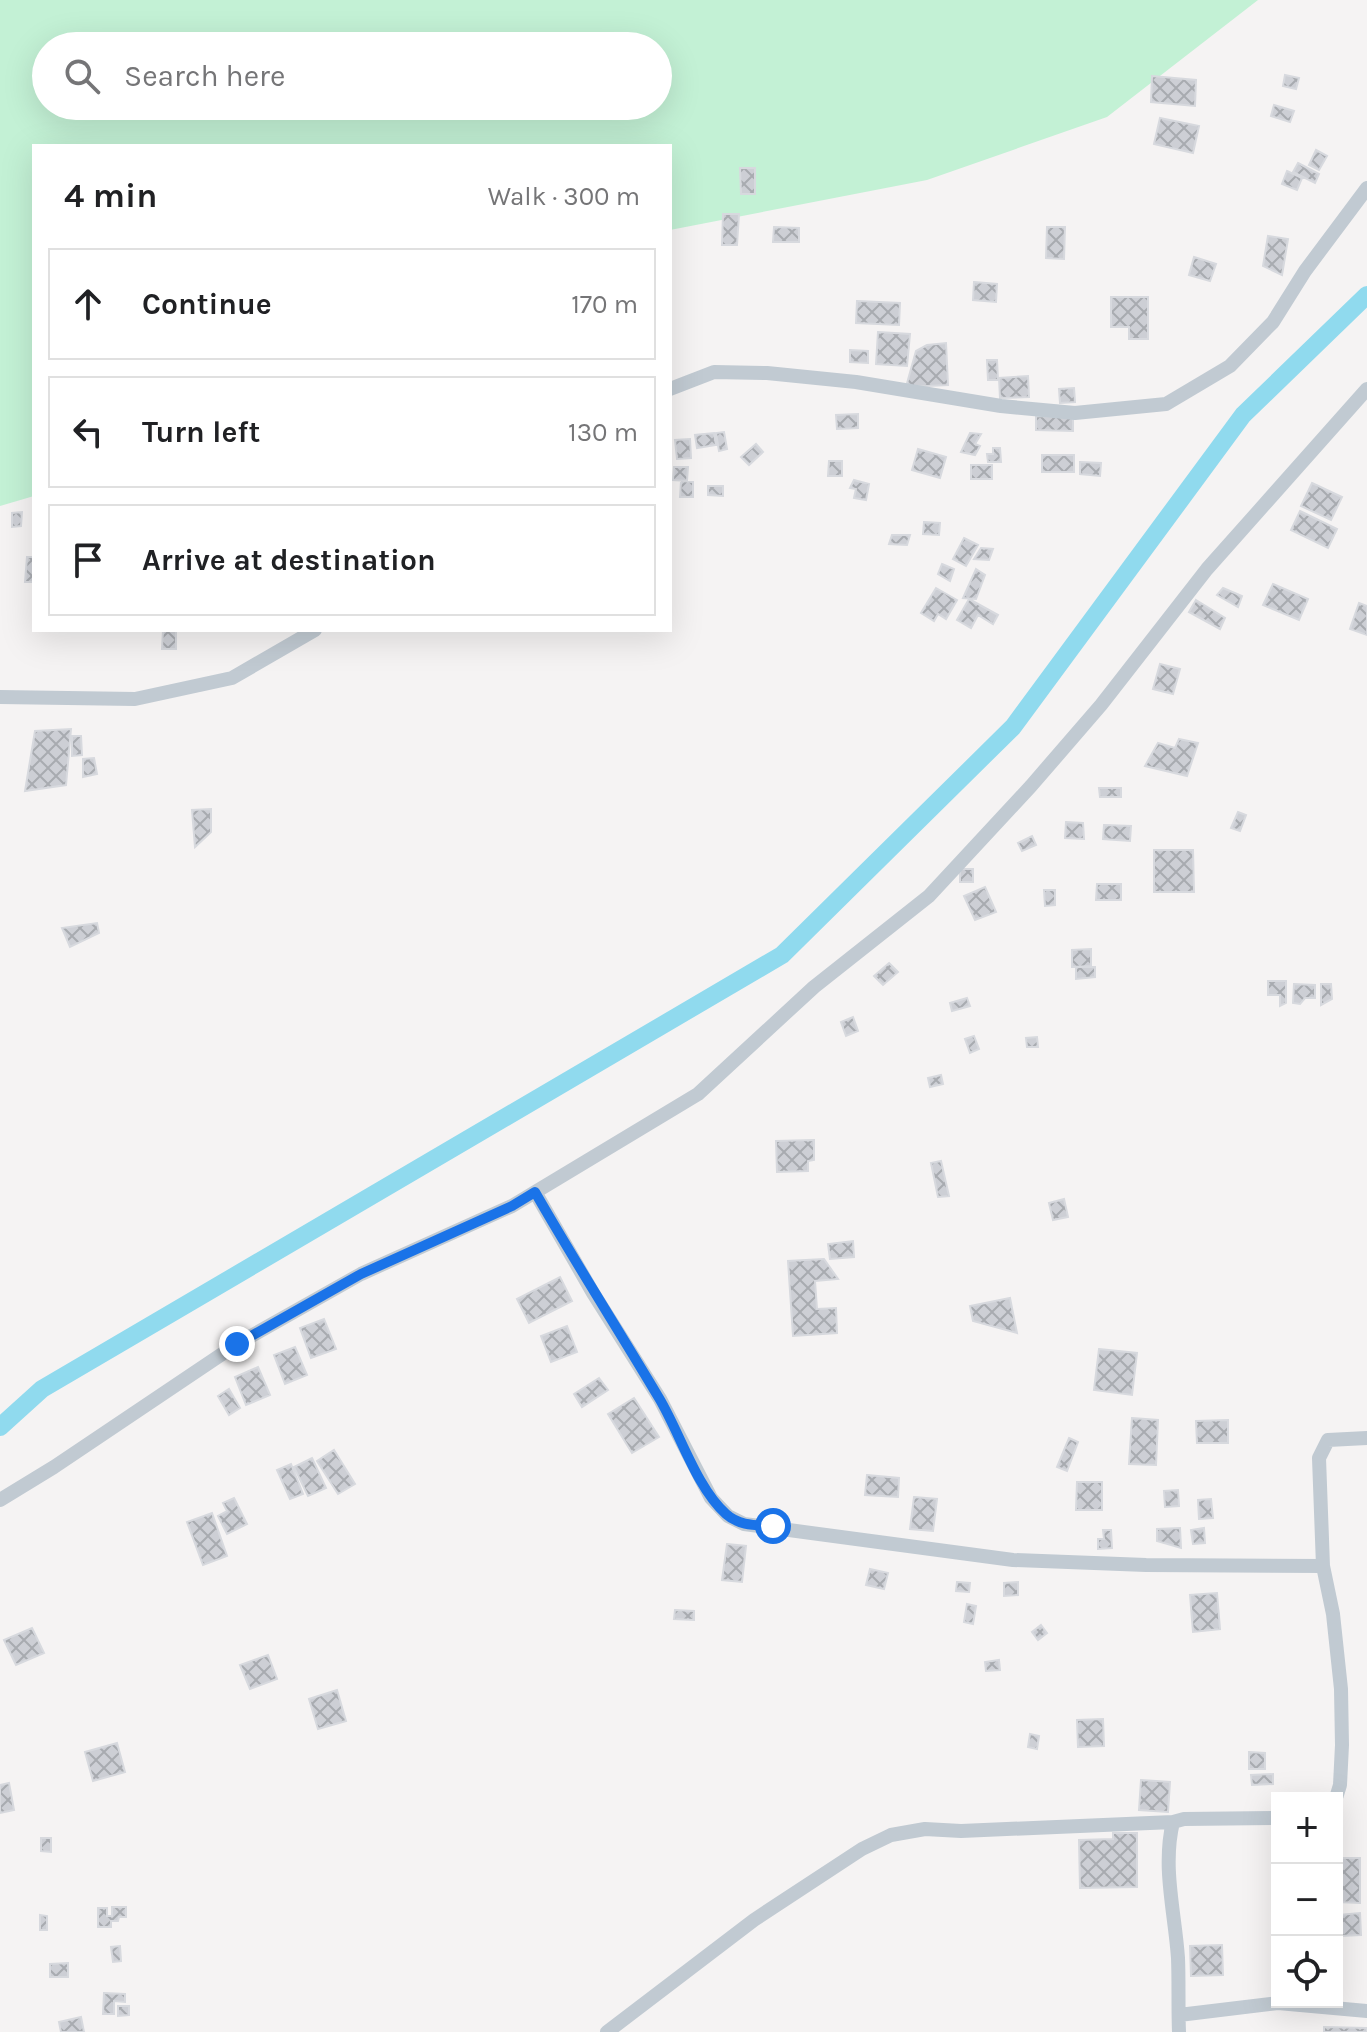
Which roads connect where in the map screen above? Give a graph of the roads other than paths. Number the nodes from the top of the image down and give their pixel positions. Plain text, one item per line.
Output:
1 (1367, 188) edge
2 (672, 388) edge
3 (1367, 389) edge
4 (312, 632) edge
5 (0, 697) edge
6 (535, 1192) junction
7 (1367, 1438) edge
8 (0, 1500) edge
9 (1323, 1566) junction
10 (1338, 1792) edge
11 (1271, 1818) edge
12 (1173, 1822) junction
13 (1367, 2011) edge
14 (1179, 2015) junction
15 (607, 2032) edge
16 (1179, 2032) edge

1 - 2 street
3 - 6 street
4 - 5 street
6 - 8 street
6 - 9 street
7 - 9 street
9 - 10 street
11 - 12 street
12 - 14 street
12 - 15 street
13 - 14 street
14 - 16 street

